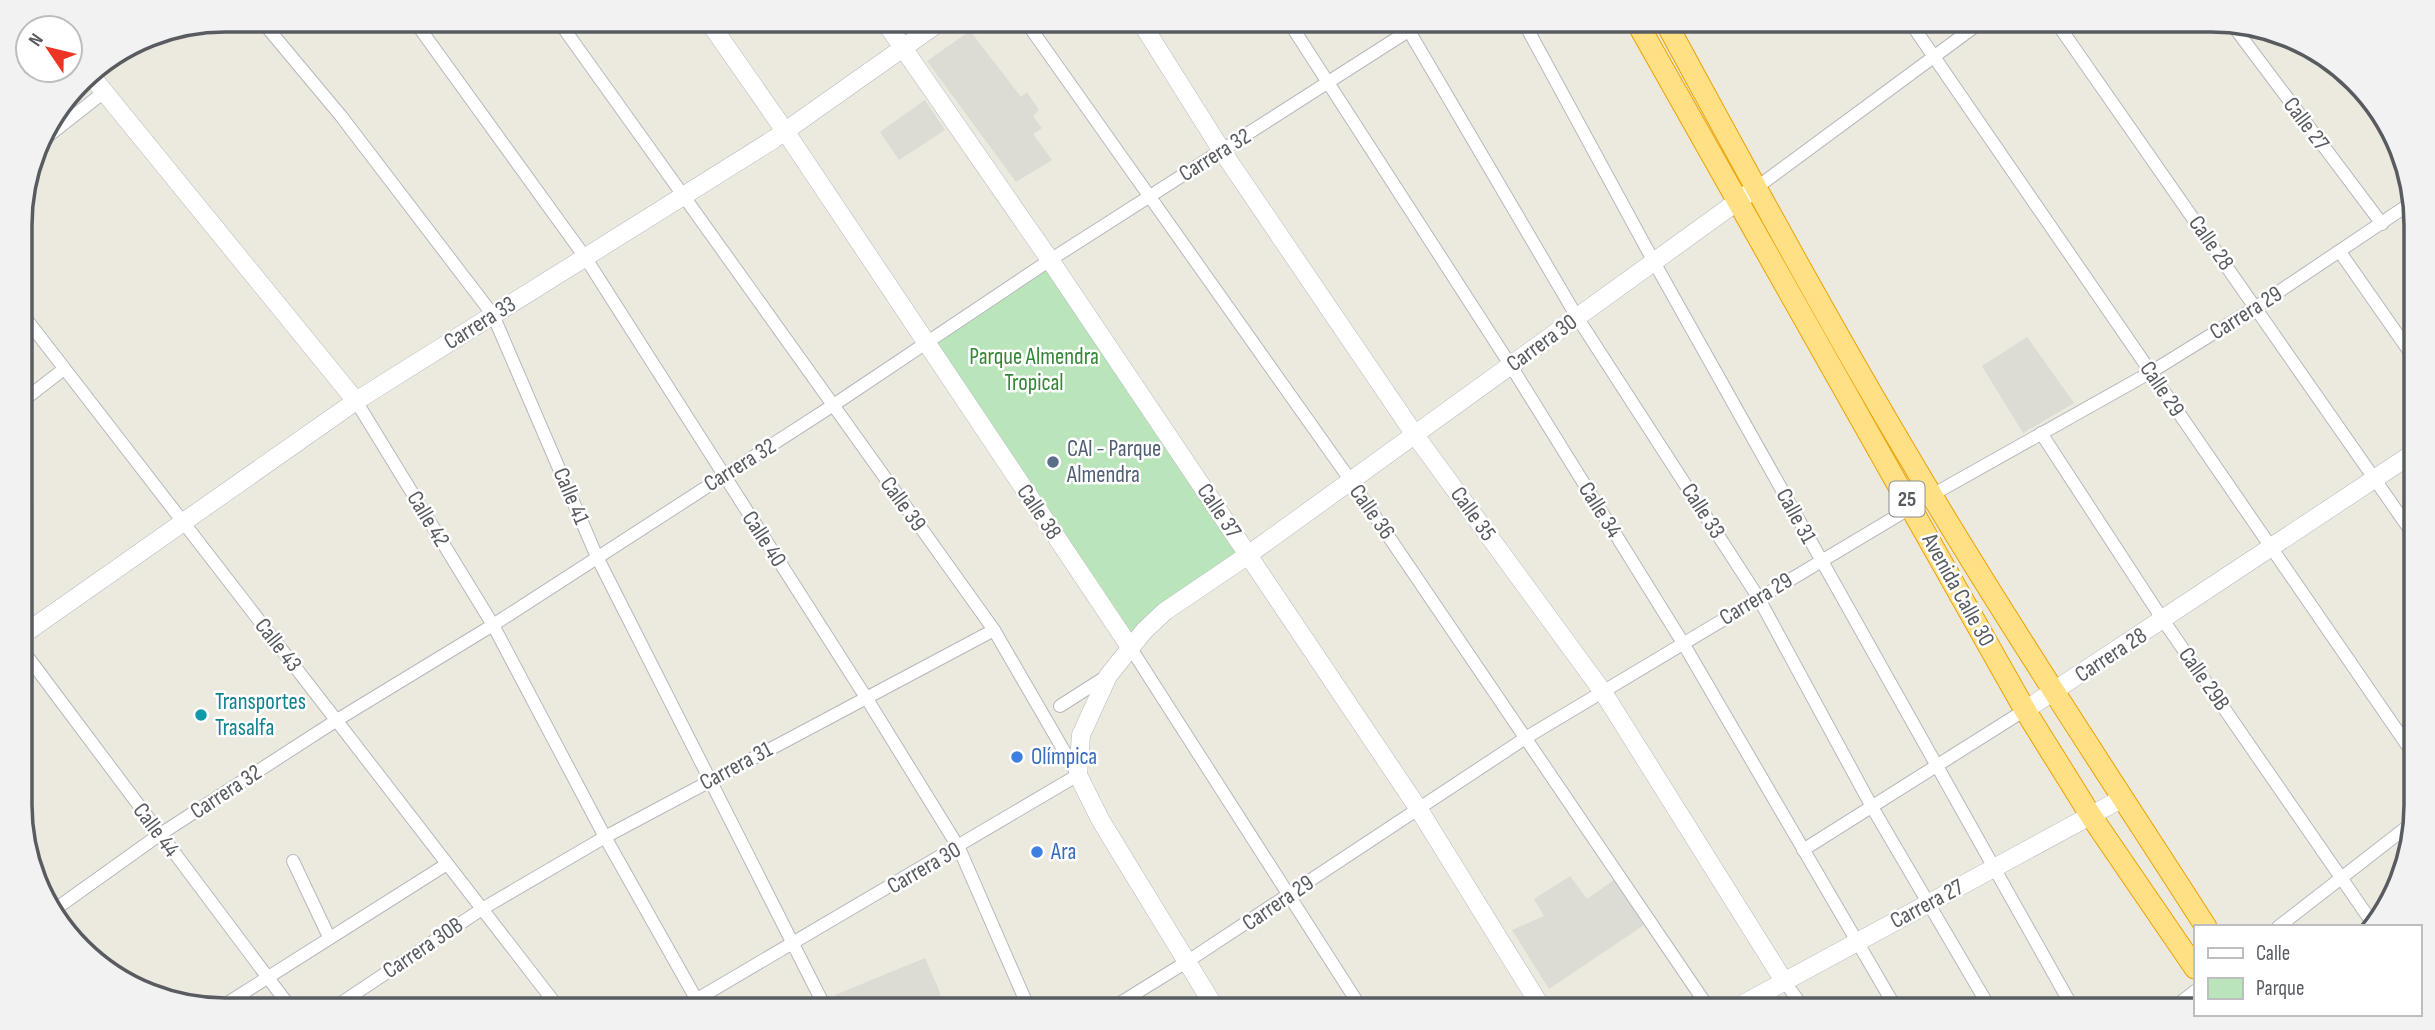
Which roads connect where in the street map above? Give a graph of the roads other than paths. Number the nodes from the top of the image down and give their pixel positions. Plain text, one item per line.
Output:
1 (271, 32) edge
2 (422, 32) edge
3 (566, 32) edge
4 (716, 32) edge
5 (892, 32) edge
6 (926, 32) edge
7 (1033, 32) edge
8 (1147, 32) edge
9 (1296, 32) edge
10 (1396, 32) edge
11 (1409, 32) edge
12 (1529, 32) edge
13 (1642, 32) edge
14 (1671, 32) edge
15 (1917, 32) edge
16 (1967, 32) edge
17 (2063, 32) edge
18 (2239, 34) edge
19 (904, 48) junction
20 (1934, 56) junction
21 (95, 81) edge
22 (1329, 83) junction
23 (104, 92) junction
24 (57, 129) edge
25 (785, 131) junction
26 (1222, 151) junction
27 (1756, 188) junction
28 (1151, 194) junction
29 (685, 196) junction
30 (1738, 202) junction
31 (2403, 209) edge
32 (2382, 224) junction
33 (2340, 252) junction
34 (586, 257) junction
35 (1050, 260) junction
36 (1654, 262) junction
37 (2256, 307) junction
38 (494, 315) junction
39 (1577, 317) junction
40 (32, 327) edge
41 (924, 343) junction
42 (2404, 344) edge
43 (1511, 366) junction
44 (64, 369) junction
45 (2151, 372) junction
46 (32, 393) edge
47 (356, 401) junction
48 (832, 406) junction
49 (2041, 433) junction
50 (1415, 435) junction
51 (2404, 459) edge
52 (723, 475) junction
53 (2374, 479) junction
54 (1351, 481) junction
55 (1932, 495) junction
56 (1912, 508) junction
57 (2404, 521) edge
58 (182, 524) junction
59 (2271, 548) junction
60 (1248, 555) junction
61 (597, 557) junction
62 (1821, 561) junction
63 (1758, 597) junction
64 (2163, 620) junction
65 (493, 625) junction
66 (32, 628) edge
67 (994, 630) junction
68 (1683, 643) junction
69 (1130, 647) junction
70 (32, 663) edge
71 (1108, 676) junction
72 (1603, 692) junction
73 (2054, 692) junction
74 (867, 699) junction
75 (1060, 706) dead end
76 (2025, 710) junction
77 (337, 720) junction
78 (1527, 737) junction
79 (2404, 741) edge
80 (1936, 767) junction
81 (1078, 775) junction
82 (710, 780) junction
83 (2123, 798) junction
84 (1872, 807) junction
85 (1418, 808) junction
86 (2091, 816) junction
87 (2401, 831) edge
88 (159, 835) junction
89 (606, 837) junction
90 (959, 848) junction
91 (1803, 850) junction
92 (293, 861) dead end
93 (447, 864) junction
94 (1994, 868) junction
95 (2342, 878) junction
96 (1290, 895) junction
97 (1928, 904) junction
98 (60, 906) edge
99 (482, 909) junction
100 (2368, 917) edge
101 (2205, 925) edge
102 (2281, 925) edge
103 (329, 937) junction
104 (1855, 943) junction
105 (793, 944) junction
106 (1188, 961) junction
107 (2194, 967) edge
108 (268, 976) junction
109 (1784, 981) junction
110 (235, 998) edge
111 (284, 998) edge
112 (349, 998) edge
113 (551, 998) edge
114 (696, 998) edge
115 (711, 998) edge
116 (820, 998) edge
117 (1024, 998) edge
118 (1128, 998) edge
119 (1209, 998) edge
120 (1355, 998) edge
121 (1536, 998) edge
122 (1702, 998) edge
123 (1754, 998) edge
124 (1796, 998) edge
125 (1889, 998) edge
126 (1984, 998) edge
127 (2067, 998) edge

1 - 38 street, Calle 41
2 - 34 street, Calle 40
3 - 29 street, Calle 39
4 - 25 street, Calle 38
5 - 19 street, Calle 37
6 - 19 street, Carrera 33
7 - 28 street, Calle 36
8 - 26 street, Calle 35
9 - 22 street, Calle 34
10 - 22 street, Carrera 32
11 - 39 street, Calle 33
12 - 36 street, Calle 31
13 - 30 highway, Avenida Calle 30 / 25
14 - 27 highway, Avenida Calle 30 / 25
15 - 20 street, Calle 29
16 - 20 street, Carrera 30
17 - 37 street, Calle 28
18 - 32 street, Calle 27
19 - 25 street, Carrera 33
19 - 35 street, Calle 37
20 - 27 street, Carrera 30
20 - 45 street, Calle 29
21 - 23 street, Calle 42
22 - 26 street, Carrera 32
22 - 43 street, Calle 34
23 - 24 street
23 - 47 street, Calle 42
25 - 29 street, Carrera 33
25 - 41 street, Calle 38
26 - 28 street, Carrera 32
26 - 50 street, Calle 35
27 - 30 street, Carrera 30
27 - 55 highway, Avenida Calle 30 / 25
28 - 35 street, Carrera 32
28 - 54 street, Calle 36
29 - 34 street, Carrera 33
29 - 48 street, Calle 39
30 - 36 street, Carrera 30
30 - 56 highway, Avenida Calle 30 / 25
31 - 32 street, Carrera 29
32 - 33 street, Carrera 29
33 - 37 street, Carrera 29
33 - 42 street
34 - 38 street, Carrera 33
34 - 52 street, Calle 40
35 - 41 street, Carrera 32
35 - 60 street, Calle 37
36 - 39 street, Carrera 30
36 - 62 street, Calle 31
37 - 45 street, Carrera 29
37 - 53 street, Calle 28
38 - 47 street, Carrera 33
38 - 61 street, Calle 41
39 - 43 street, Carrera 30
39 - 63 street, Calle 33
40 - 44 street, Calle 43
41 - 48 street, Carrera 32
41 - 69 street, Calle 38
43 - 50 street, Carrera 30
43 - 68 street, Calle 34
44 - 46 street
44 - 58 street, Calle 43
45 - 49 street, Carrera 29
45 - 59 street, Calle 29
47 - 58 street, Carrera 33
47 - 65 street, Calle 42
48 - 52 street, Carrera 32
48 - 67 street, Calle 39
49 - 55 street, Carrera 29
49 - 64 street, Calle 29B
50 - 54 street, Carrera 30
50 - 72 street, Calle 35
51 - 53 street, Carrera 28
52 - 61 street, Carrera 32
52 - 74 street, Calle 40
53 - 57 street, Calle 28
53 - 59 street, Carrera 28
54 - 60 street, Carrera 30
54 - 78 street, Calle 36
55 - 56 street, Carrera 29
55 - 73 highway, Avenida Calle 30 / 25
56 - 62 street, Carrera 29
56 - 76 highway, Avenida Calle 30 / 25
58 - 66 street, Carrera 33
58 - 77 street, Calle 43
59 - 64 street, Carrera 28
59 - 79 street, Calle 29
60 - 69 street, Carrera 30
60 - 85 street, Calle 37
61 - 65 street, Carrera 32
61 - 82 street, Calle 41
62 - 63 street, Carrera 29
62 - 80 street, Calle 31
63 - 68 street, Carrera 29
63 - 84 street, Calle 33
64 - 73 street, Carrera 28
64 - 95 street, Calle 29B
65 - 77 street, Carrera 32
65 - 89 street, Calle 42
67 - 74 street, Carrera 31
67 - 81 street, Calle 39
68 - 72 street, Carrera 29
68 - 91 street, Calle 34
69 - 71 street, Carrera 30
69 - 96 street, Calle 38
70 - 88 street, Calle 44
71 - 75 street, Carrera 30
71 - 81 street, Carrera 30
72 - 78 street, Carrera 29
72 - 109 street, Calle 35
73 - 76 street, Carrera 28
73 - 83 highway, Avenida Calle 30 / 25
74 - 82 street, Carrera 31
74 - 90 street, Calle 40
76 - 80 street, Carrera 28
76 - 86 highway, Avenida Calle 30 / 25
77 - 88 street, Carrera 32
77 - 93 street, Calle 43
78 - 85 street, Carrera 29
78 - 122 street, Calle 36
80 - 84 street, Carrera 28
80 - 94 street, Calle 31
81 - 90 street, Carrera 30
81 - 106 street, Calle 39
82 - 89 street, Carrera 31
82 - 105 street, Calle 41
83 - 86 street, Carrera 27
83 - 101 highway, Avenida Calle 30 / 25
84 - 91 street, Carrera 28
84 - 97 street, Calle 33
85 - 96 street, Carrera 29
85 - 121 street, Calle 37
86 - 94 street, Carrera 27
86 - 107 highway, Avenida Calle 30 / 25
87 - 95 street
88 - 98 street, Carrera 32
88 - 108 street, Calle 44
89 - 99 street, Carrera 31
89 - 114 street, Calle 42
90 - 105 street, Carrera 30
90 - 117 street, Calle 40
91 - 104 street, Calle 34
92 - 103 street
93 - 99 street, Calle 43
93 - 103 street
94 - 97 street, Carrera 27
94 - 127 street, Calle 31
95 - 100 street, Calle 29B
95 - 102 street
96 - 106 street, Carrera 29
96 - 120 street, Calle 38
97 - 104 street, Carrera 27
97 - 126 street, Calle 33
99 - 112 street, Carrera 30B
99 - 113 street, Calle 43
103 - 108 street
104 - 109 street, Carrera 27
104 - 125 street, Calle 34
105 - 115 street, Carrera 30
105 - 116 street, Calle 41
106 - 118 street, Carrera 29
106 - 119 street, Calle 39
108 - 110 street
108 - 111 street, Calle 44
109 - 123 street, Carrera 27
109 - 124 street, Calle 35

